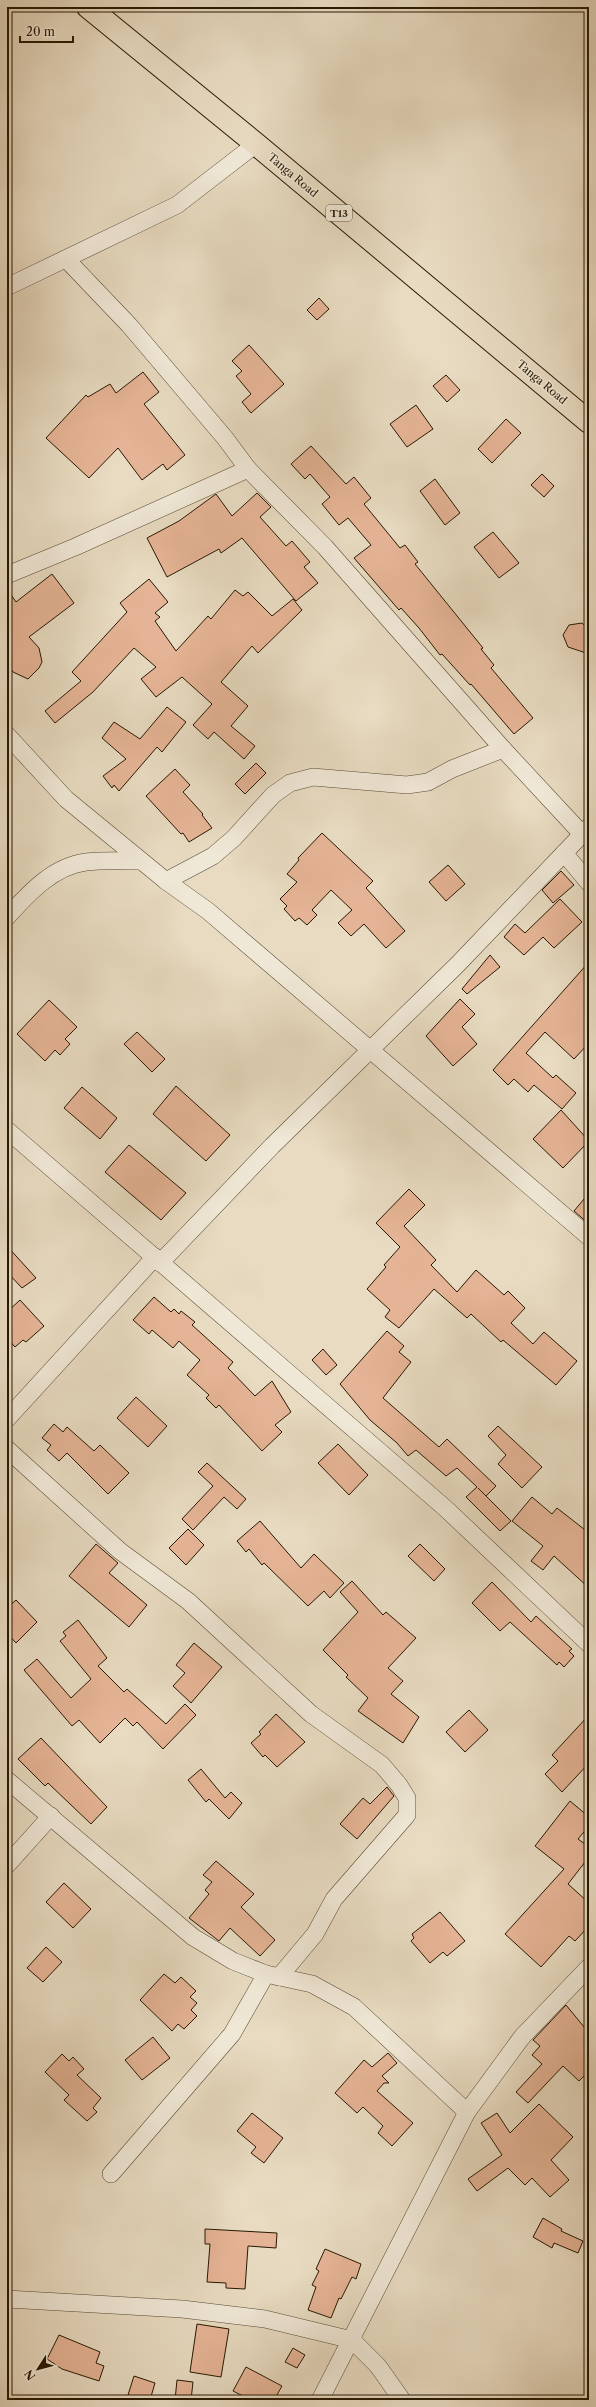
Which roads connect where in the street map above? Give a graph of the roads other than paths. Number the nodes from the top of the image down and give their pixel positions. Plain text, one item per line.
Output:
1 (88, 7) edge
2 (256, 144) junction
3 (66, 259) junction
4 (7, 287) edge
5 (589, 422) edge
6 (248, 469) junction
7 (7, 575) edge
8 (7, 735) edge
9 (503, 749) junction
10 (585, 830) edge
11 (564, 853) junction
12 (141, 861) junction
13 (166, 881) junction
14 (589, 883) edge
15 (7, 917) edge
16 (371, 1051) junction
17 (7, 1130) edge
18 (589, 1237) edge
19 (158, 1260) junction
20 (7, 1419) edge
21 (7, 1449) edge
22 (589, 1644) edge
23 (7, 1780) edge
24 (51, 1816) junction
25 (7, 1865) edge
26 (589, 1967) edge
27 (273, 1975) junction
28 (467, 2112) junction
29 (111, 2174) dead end
30 (9, 2296) edge
31 (352, 2340) junction
32 (320, 2400) edge
33 (402, 2400) edge

1 - 2 highway, Tanga Road / T13
2 - 3 street
2 - 5 highway, Tanga Road / T13
3 - 4 street
3 - 6 street
6 - 7 street
6 - 9 street
8 - 12 street
9 - 10 street
9 - 13 street
10 - 11 street
11 - 14 street
11 - 16 street
12 - 13 street
12 - 15 street
13 - 16 street
16 - 18 street
16 - 19 street
17 - 19 street
19 - 20 street
19 - 22 street
21 - 27 street
23 - 24 street
24 - 25 street
24 - 27 street
26 - 28 street
27 - 28 street
27 - 29 street
28 - 31 street
30 - 31 street
31 - 32 street
31 - 33 street

